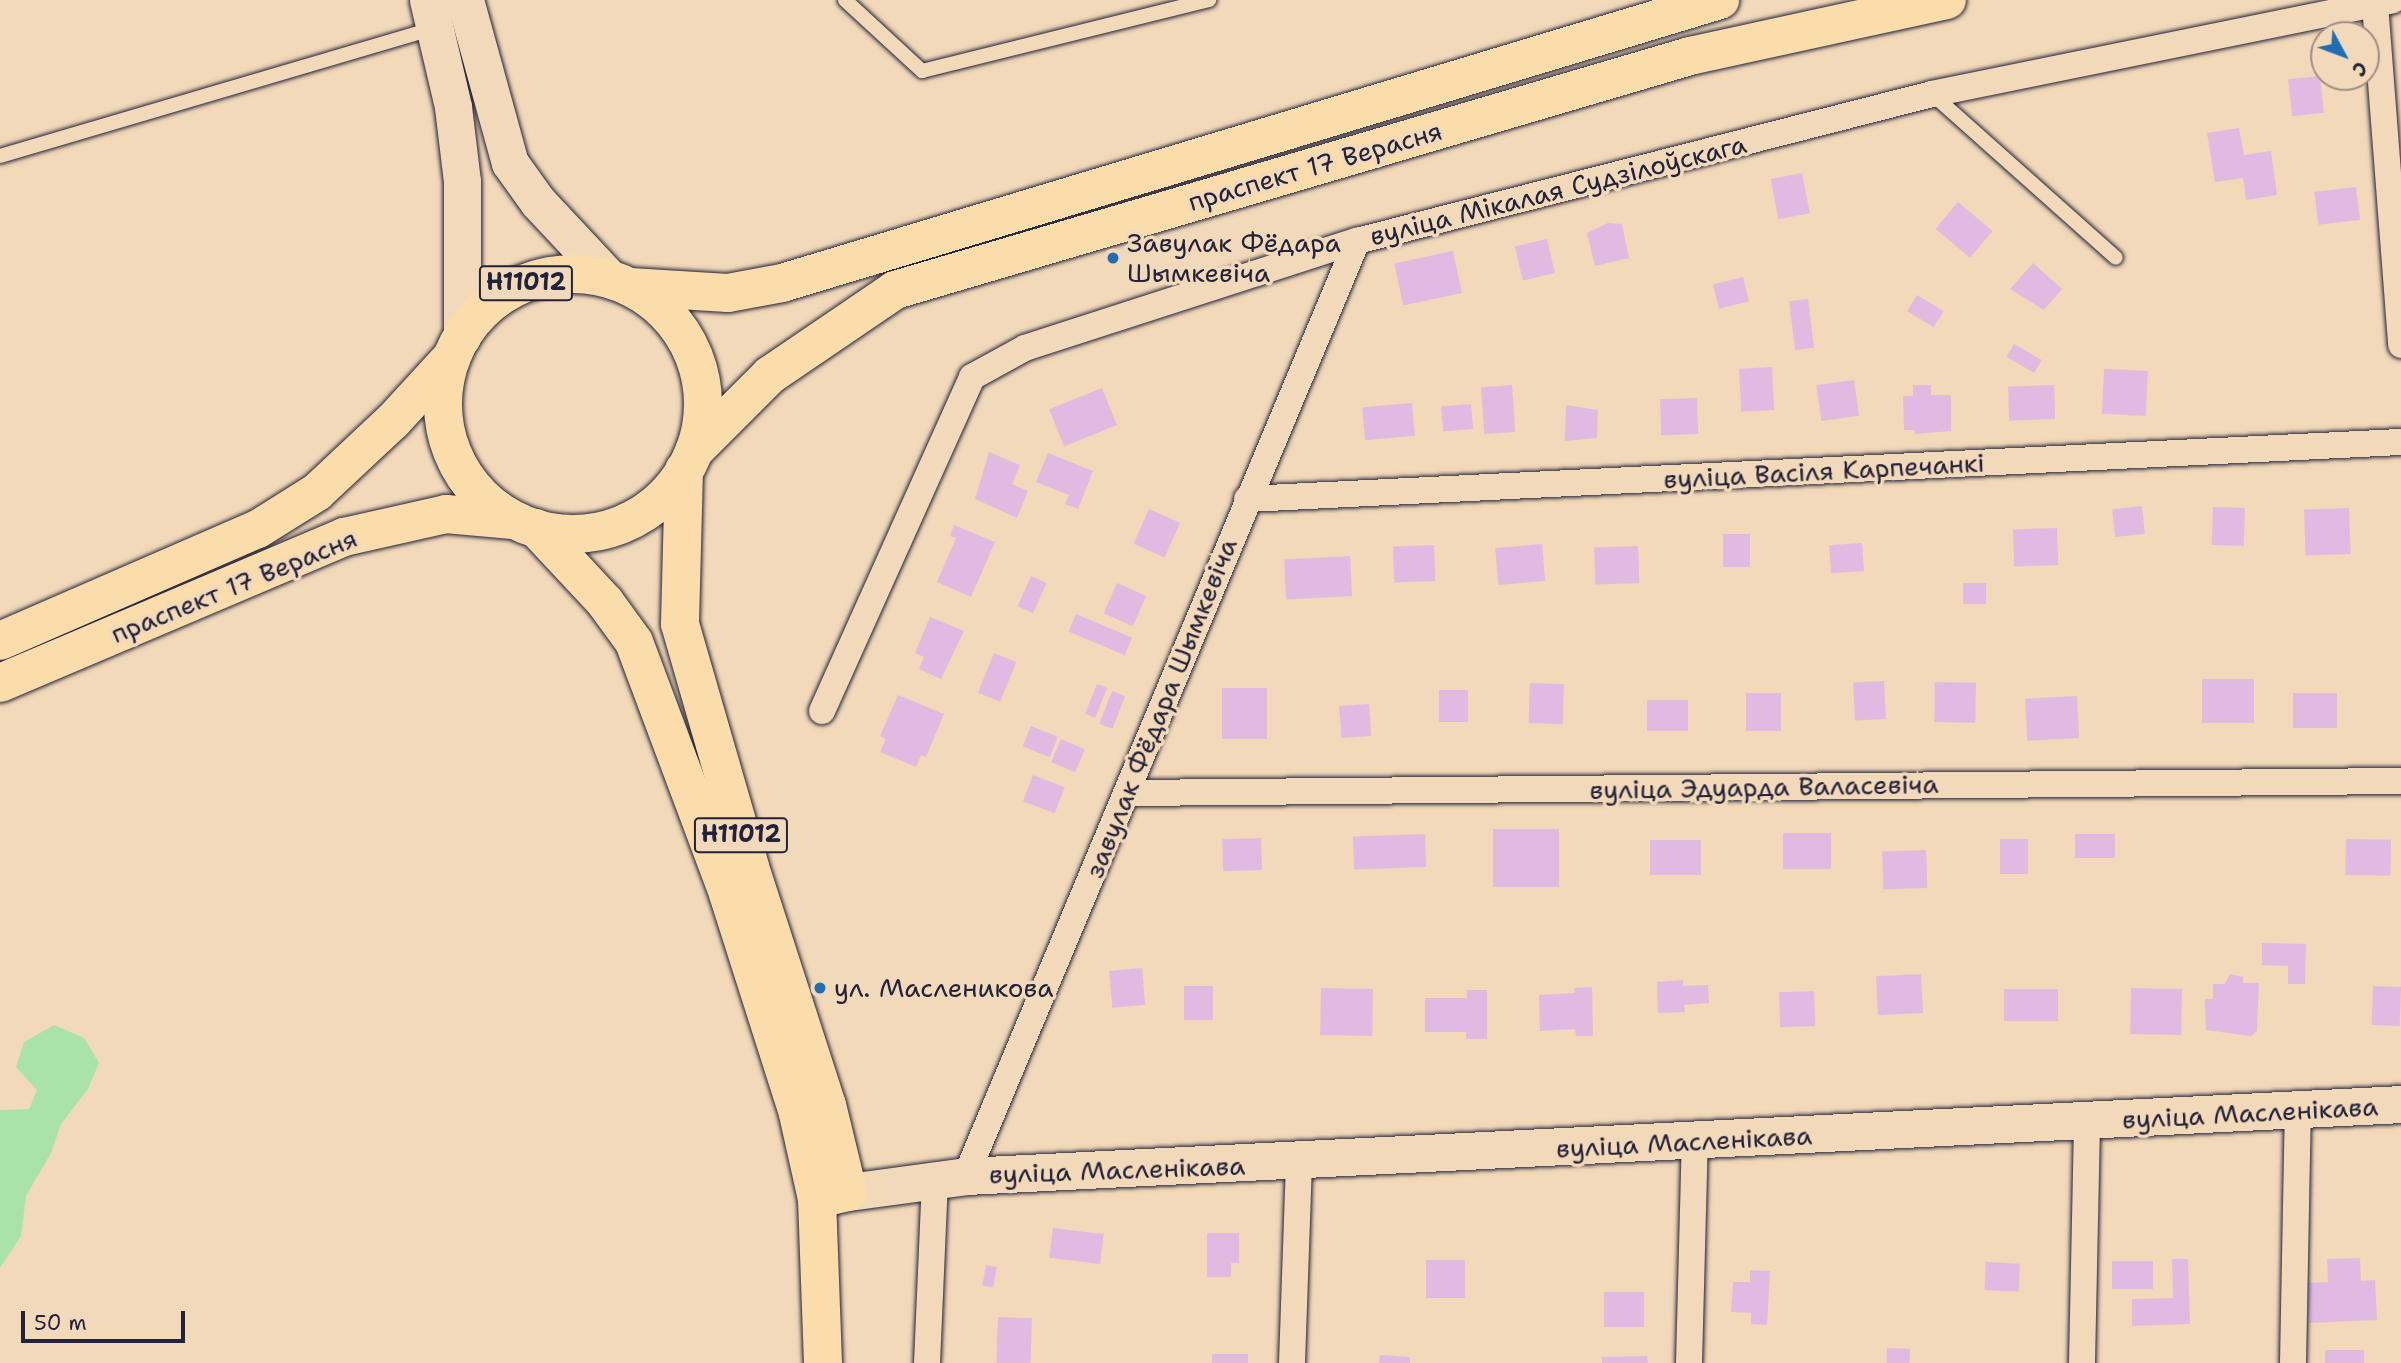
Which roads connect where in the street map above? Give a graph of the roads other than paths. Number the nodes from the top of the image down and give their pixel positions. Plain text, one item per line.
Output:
1 (465, 0) edge
2 (845, 0) edge
3 (1209, 0) edge
4 (1720, 0) edge
5 (1947, 0) edge
6 (2384, 2) edge
7 (432, 14) edge
8 (1932, 94) junction
9 (0, 156) edge
10 (1357, 241) junction
11 (2116, 258) dead end
12 (620, 283) junction
13 (2401, 345) edge
14 (457, 347) junction
15 (2401, 442) edge
16 (689, 460) junction
17 (1247, 499) junction
18 (526, 524) junction
19 (0, 641) edge
20 (0, 683) edge
21 (822, 711) dead end
22 (2401, 781) edge
23 (1128, 793) junction
24 (2401, 1104) edge
25 (2298, 1111) junction
26 (2087, 1123) junction
27 (1695, 1141) junction
28 (1299, 1162) junction
29 (951, 1177) junction
30 (833, 1196) junction
31 (823, 1363) edge
32 (927, 1363) edge
33 (1292, 1363) edge
34 (1689, 1363) edge
35 (2082, 1363) edge
36 (2293, 1363) edge

1 - 12 main road, Н11012
2 - 3 lane
4 - 12 main road, праспект 17 Верасня
5 - 16 main road, праспект 17 Верасня
6 - 8 street, вуліца Мікалая Судзілоўскага
6 - 13 street
7 - 9 lane
7 - 14 main road, Н11012
8 - 10 street, вуліца Мікалая Судзілоўскага
8 - 11 lane
10 - 17 street, завулак Фёдара Шымкевіча
10 - 21 street, вуліца Мікалая Судзілоўскага
12 - 14 main road, Н11012
12 - 16 main road, Н11012
14 - 18 main road, Н11012
14 - 19 main road, праспект 17 Верасня
15 - 17 street, вуліца Васіля Карпечанкі
16 - 18 main road, Н11012
16 - 30 main road, Н11012
17 - 23 street, завулак Фёдара Шымкевіча
18 - 20 main road, праспект 17 Верасня
18 - 30 main road, Н11012
22 - 23 street, вуліца Эдуарда Валасевіча
23 - 29 street, завулак Фёдара Шымкевіча
24 - 25 main road, вуліца Масленікава
25 - 26 main road, вуліца Масленікава
25 - 36 street
26 - 27 main road, вуліца Масленікава
26 - 35 street
27 - 28 main road, вуліца Масленікава
27 - 34 street
28 - 29 main road, вуліца Масленікава
28 - 33 street
29 - 30 main road, вуліца Масленікава
29 - 32 street
30 - 31 main road, Н11012

